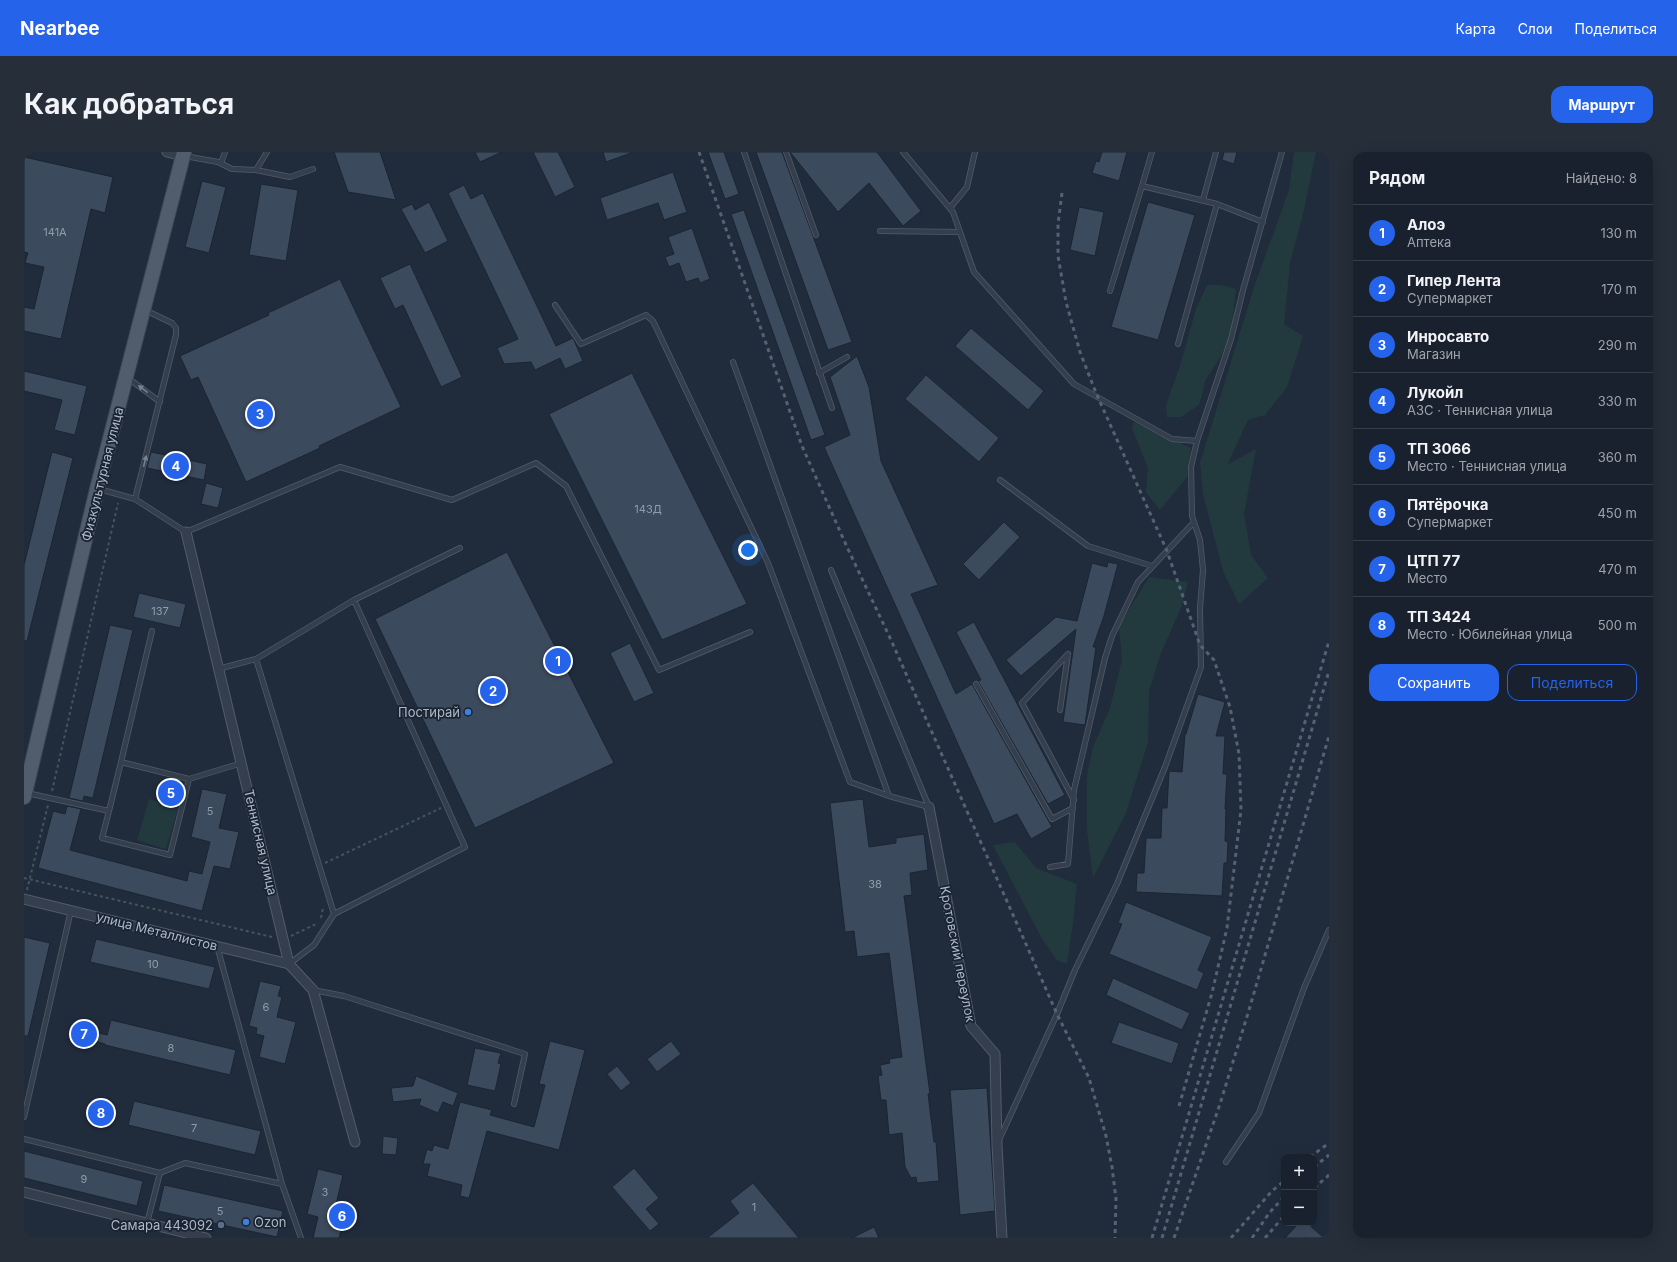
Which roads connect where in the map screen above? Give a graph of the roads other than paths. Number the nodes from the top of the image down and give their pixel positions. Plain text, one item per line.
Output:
1 (167, 152) edge
2 (225, 152) edge
3 (267, 152) edge
4 (744, 152) edge
5 (786, 152) edge
6 (903, 152) edge
7 (975, 152) edge
8 (1152, 152) edge
9 (1216, 152) edge
10 (1282, 152) edge
11 (184, 154) edge
12 (221, 163) junction
13 (313, 169) dead end
14 (256, 170) junction
15 (1142, 186) junction
16 (1203, 200) junction
17 (1218, 204) junction
18 (950, 208) junction
19 (1263, 222) junction
20 (880, 231) dead end
21 (960, 232) junction
22 (816, 235) dead end
23 (1110, 290) dead end
24 (556, 305) dead end
25 (144, 309) junction
26 (1178, 344) dead end
27 (847, 357) dead end
28 (733, 362) dead end
29 (819, 373) junction
30 (127, 377) junction
31 (160, 402) junction
32 (832, 408) dead end
33 (1197, 441) junction
34 (1000, 480) dead end
35 (97, 489) junction
36 (136, 499) junction
37 (1194, 522) junction
38 (186, 532) junction
39 (460, 548) dead end
40 (1152, 566) junction
41 (830, 570) dead end
42 (354, 600) junction
43 (152, 631) dead end
44 (750, 632) dead end
45 (256, 659) junction
46 (218, 669) junction
47 (976, 684) dead end
48 (1060, 710) dead end
49 (121, 762) junction
50 (242, 763) junction
51 (189, 779) junction
52 (24, 795) edge
53 (889, 796) junction
54 (1074, 800) junction
55 (930, 807) junction
56 (1073, 808) junction
57 (109, 811) junction
58 (1050, 867) dead end
59 (24, 899) edge
60 (71, 910) junction
61 (334, 914) junction
62 (1329, 930) edge
63 (217, 946) junction
64 (289, 964) junction
65 (313, 990) junction
66 (514, 1104) dead end
67 (24, 1117) edge
68 (24, 1139) edge
69 (356, 1142) dead end
70 (997, 1145) junction
71 (1226, 1162) dead end
72 (160, 1173) junction
73 (282, 1184) junction
74 (24, 1192) edge
75 (147, 1224) junction
76 (206, 1238) edge
77 (301, 1238) edge
78 (1002, 1238) edge

1 - 11 street
2 - 12 lane
3 - 14 lane
4 - 29 lane
5 - 22 lane
6 - 18 lane
7 - 18 lane
8 - 15 lane
9 - 16 lane
10 - 19 lane
11 - 12 lane
11 - 25 main road, Физкультурная улица
12 - 14 lane
13 - 14 lane
15 - 16 lane
15 - 23 lane
16 - 17 lane
17 - 19 lane
17 - 26 lane
18 - 21 lane
19 - 33 lane
20 - 21 lane
21 - 33 lane
24 - 53 lane
25 - 30 main road, Физкультурная улица
25 - 31 lane
27 - 29 lane
28 - 53 lane
29 - 32 lane
31 -> 30 lane
30 - 35 main road, Физкультурная улица
36 -> 31 lane
33 - 37 lane
34 - 40 lane
35 - 36 lane
35 - 52 main road, Физкультурная улица
36 - 38 lane
37 - 40 lane
37 - 70 lane
38 - 44 lane
38 - 46 street, Теннисная улица
39 - 42 lane
40 - 54 lane
41 - 55 lane
42 - 45 lane
42 - 61 lane
43 - 49 lane
45 - 46 lane
45 - 61 lane
46 - 50 street, Теннисная улица
47 - 56 lane
48 - 54 lane
49 - 51 lane
49 - 57 lane
50 - 51 lane
50 - 64 street, Теннисная улица
51 - 57 lane
52 - 57 lane
53 - 55 lane
54 - 56 lane
55 - 70 street, Кротовский переулок
56 - 58 lane
59 - 60 street, улица Металлистов
60 - 63 street, улица Металлистов
60 - 67 lane
61 - 64 lane
62 - 71 lane
63 - 64 street, улица Металлистов
63 - 73 lane
64 - 65 street, Теннисная улица
65 - 66 lane
65 - 69 street, Теннисная улица
68 - 72 lane
70 - 78 street, Кротовский переулок
72 - 73 lane
72 - 75 lane
73 - 77 lane
74 - 75 street
75 - 76 street

